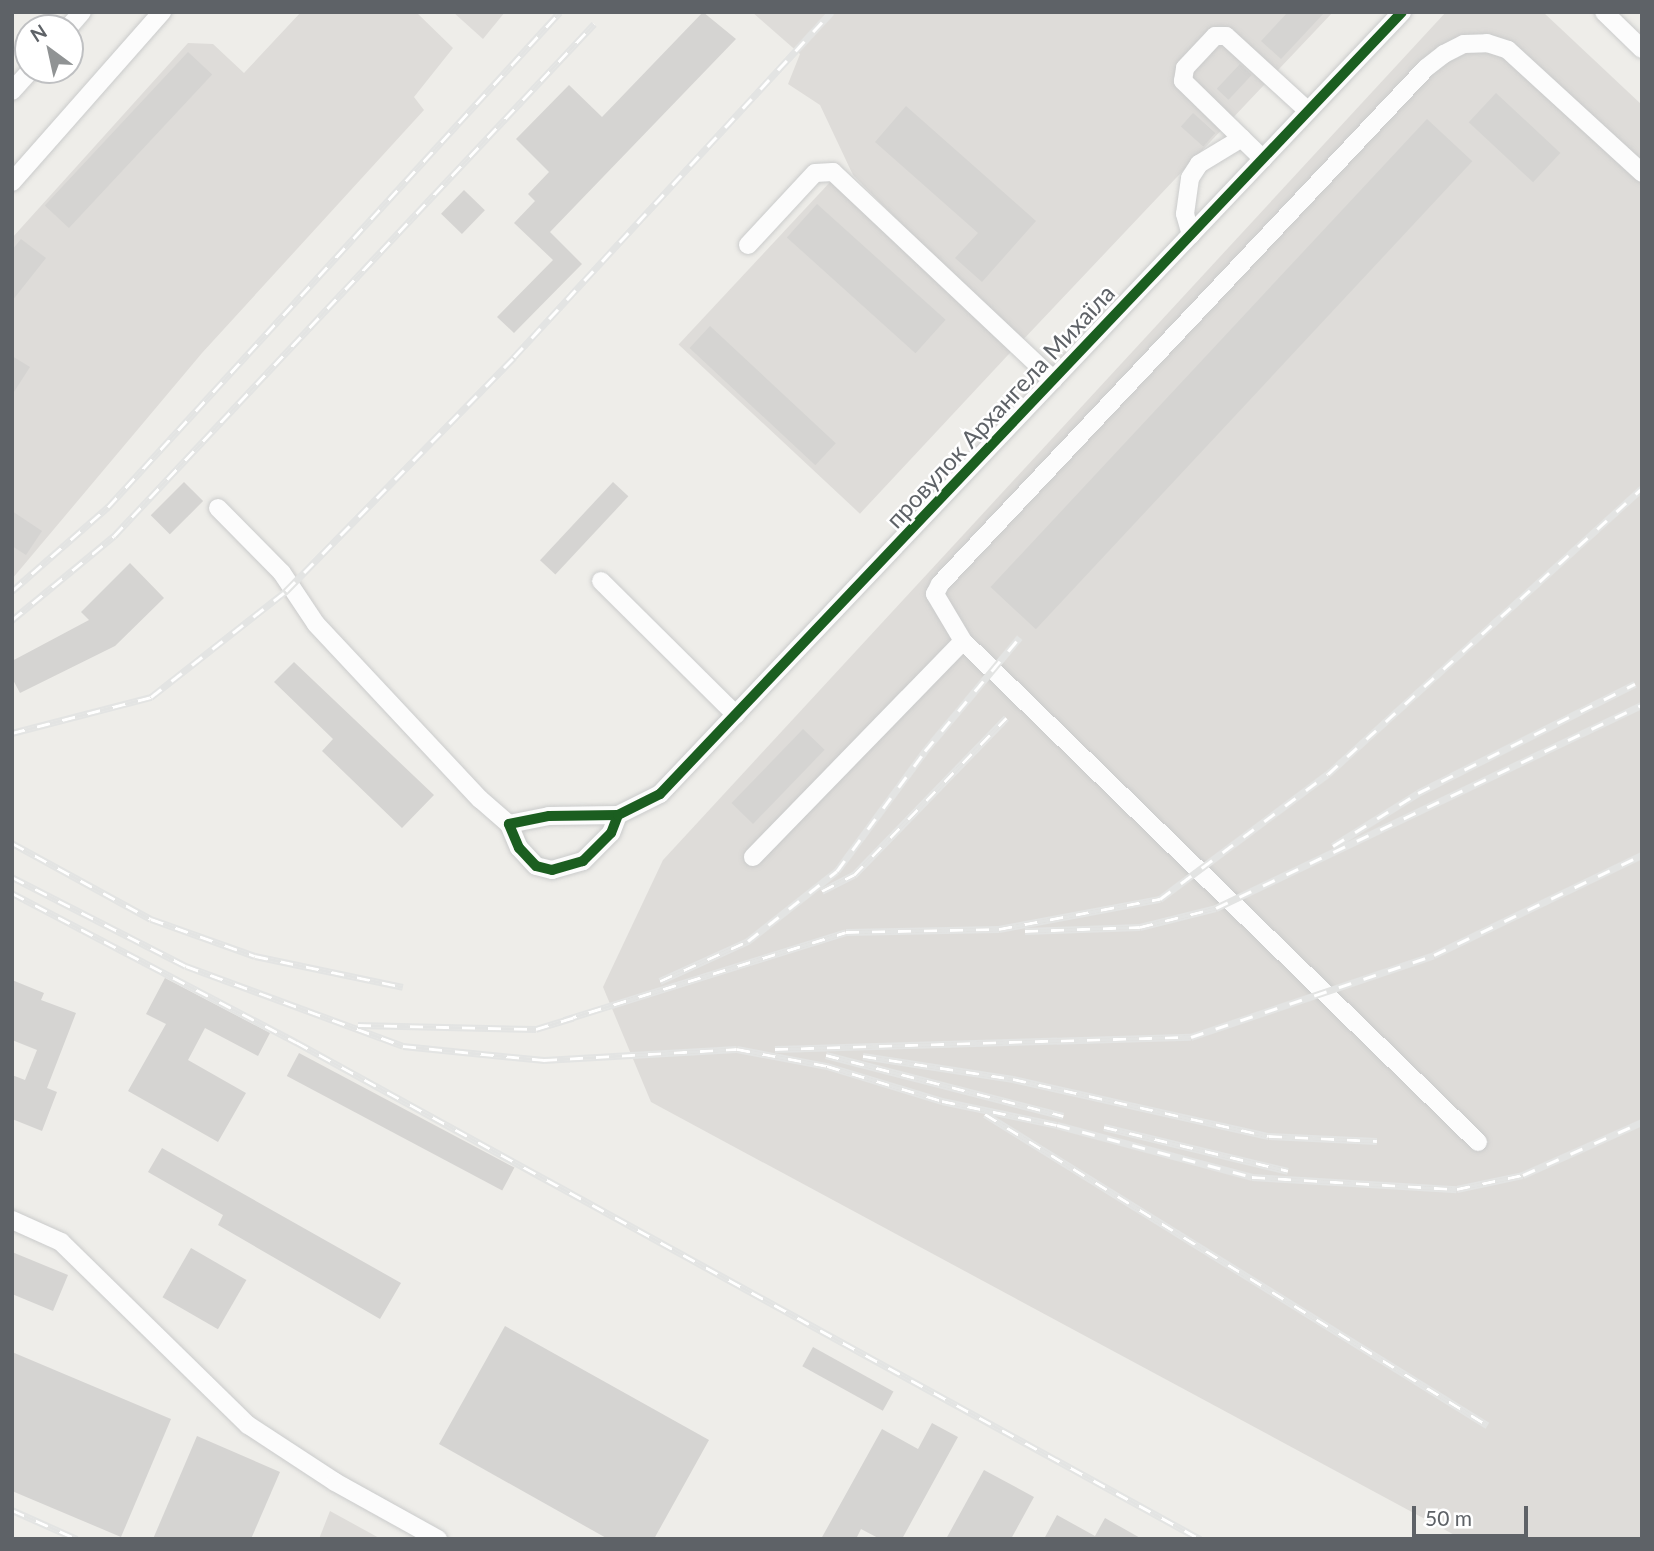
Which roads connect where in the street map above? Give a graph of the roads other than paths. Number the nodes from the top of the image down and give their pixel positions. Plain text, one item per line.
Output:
1 (162, 12) edge
2 (1402, 12) edge
3 (1604, 12) edge
4 (1642, 49) edge
5 (1308, 111) junction
6 (1242, 138) junction
7 (1263, 159) junction
8 (1642, 173) edge
9 (12, 182) edge
10 (1191, 235) junction
11 (748, 245) dead end
12 (1054, 380) junction
13 (218, 508) dead end
14 (601, 580) dead end
15 (963, 642) junction
16 (736, 715) junction
17 (618, 815) junction
18 (509, 824) junction
19 (753, 857) dead end
20 (1478, 1142) dead end
21 (12, 1220) edge
22 (438, 1539) edge

1 - 9 street
2 - 5 street, провулок Архангела Михаїла
3 - 4 street
5 - 6 street
5 - 7 street, провулок Архангела Михаїла
6 - 7 street
6 - 10 street
7 - 10 street, провулок Архангела Михаїла
8 - 15 street
10 - 12 street, провулок Архангела Михаїла
11 - 12 street
12 - 16 street, провулок Архангела Михаїла
13 - 18 street
14 - 16 street
15 - 19 street
15 - 20 street
16 - 17 street, провулок Архангела Михаїла
17 - 18 street, провулок Архангела Михаїла
17 - 18 street
21 - 22 street

